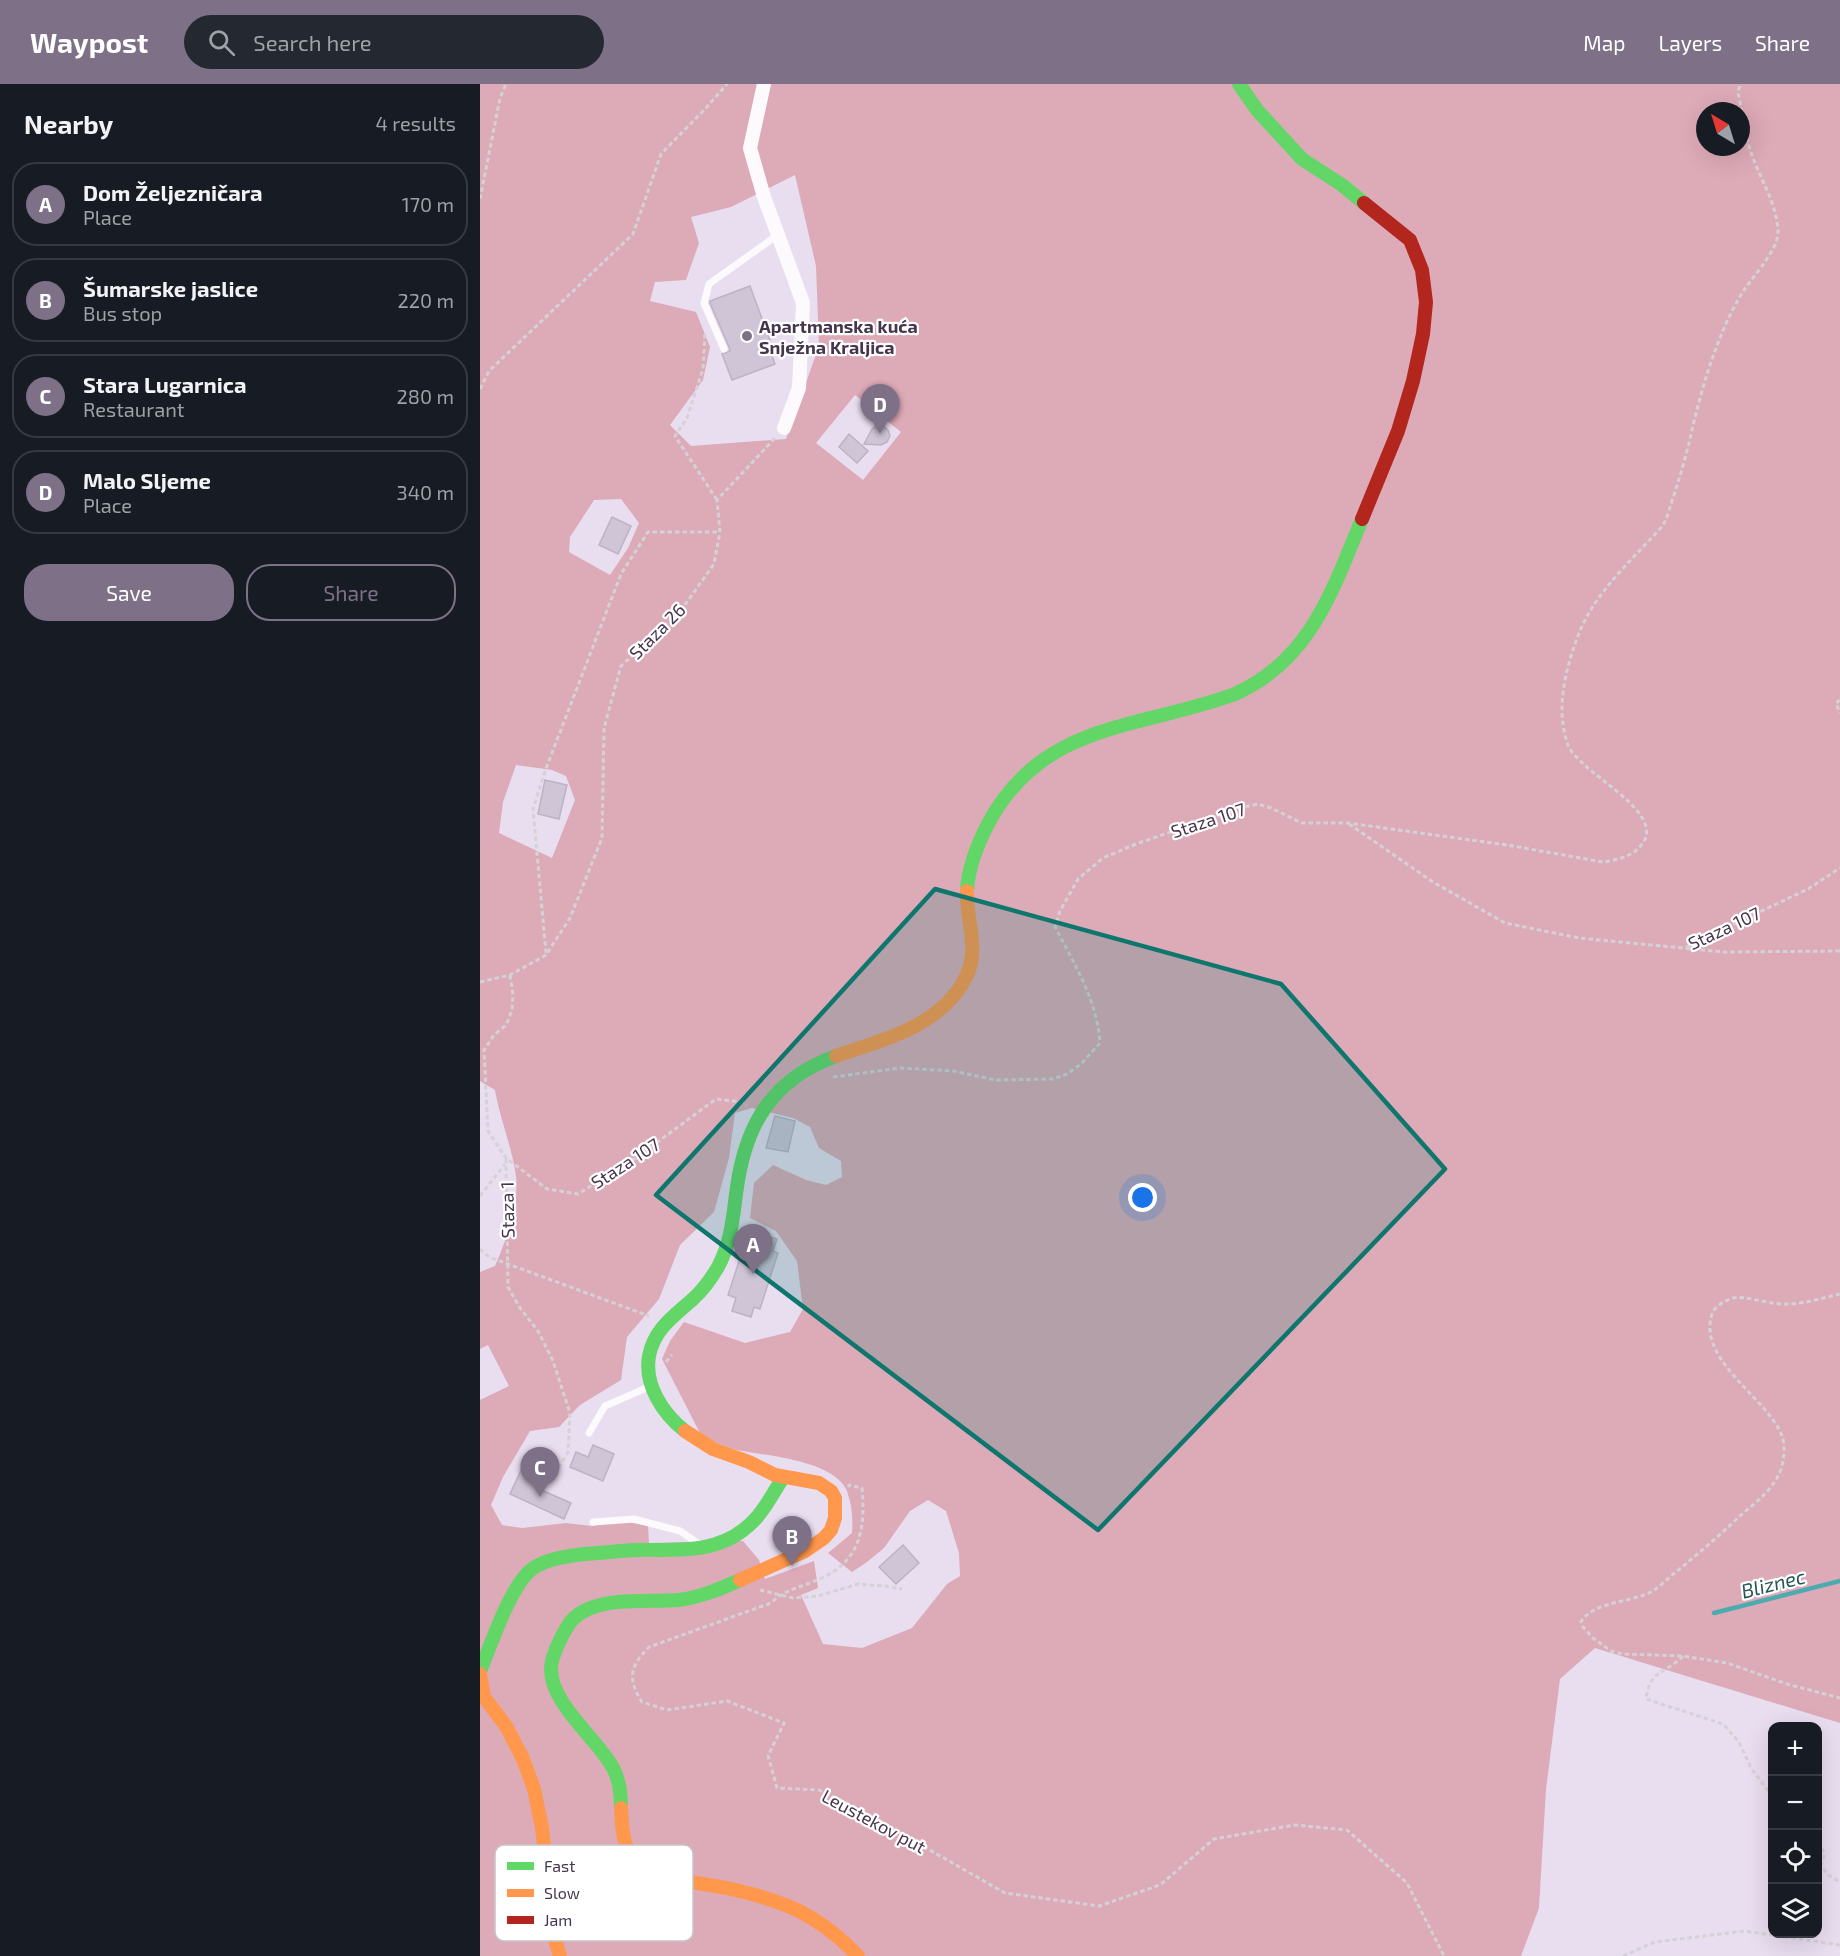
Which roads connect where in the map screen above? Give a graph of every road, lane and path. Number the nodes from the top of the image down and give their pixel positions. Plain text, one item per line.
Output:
1 (506, 84) edge
2 (727, 84) edge
3 (764, 84) edge
4 (1239, 84) edge
5 (1740, 84) edge
6 (480, 199) edge
7 (779, 234) junction
8 (711, 321) junction
9 (724, 349) dead end
10 (480, 389) edge
11 (784, 428) joint
12 (717, 500) junction
13 (720, 532) junction
14 (1840, 700) edge
15 (1840, 713) edge
16 (1348, 823) junction
17 (1840, 868) edge
18 (1685, 948) junction
19 (1840, 951) edge
20 (546, 955) junction
21 (510, 975) junction
22 (480, 982) edge
23 (833, 1077) dead end
24 (760, 1112) junction
25 (506, 1161) junction
26 (480, 1196) edge
27 (480, 1249) edge
28 (508, 1263) junction
29 (1840, 1294) edge
30 (665, 1322) junction
31 (651, 1386) junction
32 (589, 1433) dead end
33 (558, 1468) dead end
34 (783, 1478) junction
35 (835, 1497) junction
36 (593, 1522) dead end
37 (703, 1548) junction
38 (738, 1580) junction
39 (902, 1589) dead end
40 (779, 1594) junction
41 (1683, 1656) junction
42 (480, 1672) edge
43 (1840, 1698) edge
44 (1768, 1790) edge
45 (544, 1845) edge
46 (625, 1845) edge
47 (1822, 1866) edge
48 (693, 1881) edge
49 (1840, 1882) edge
50 (556, 1941) edge
51 (1840, 1945) edge
52 (560, 1956) edge
53 (858, 1956) edge
54 (1444, 1956) edge
55 (1623, 1956) edge

1 - 6 path
2 - 10 path
3 - 7 street
4 - 24 main road
5 - 16 path
7 - 8 lane
7 - 11 street
8 - 9 lane
8 - 12 path
11 - 12 path
12 - 13 path, Staza 26
13 - 20 path, Staza 26
13 - 20 path
14 - 15 path
16 - 18 path, Staza 107
16 - 23 path, Staza 107
17 - 18 path, Staza 107
18 - 19 path
20 - 21 path, Staza 26
21 - 22 path, Staza 26
21 - 25 path, Staza 107
24 - 25 path, Staza 107
24 - 30 main road
25 - 26 path
25 - 28 path, Staza 1
27 - 28 path
28 - 30 path
28 - 33 path, Staza 1
29 - 41 path
30 - 31 main road
31 - 32 lane
31 - 34 main road
34 - 35 main road
34 - 37 main road
35 - 38 main road
35 - 40 path, Leustekov put
36 - 37 lane
37 - 42 main road
38 - 40 path
38 - 46 main road
39 - 40 path
40 - 54 path, Leustekov put
41 - 43 path
41 - 44 path
42 - 45 main road
47 - 49 path
48 - 53 main road
50 - 52 main road
51 - 55 path

